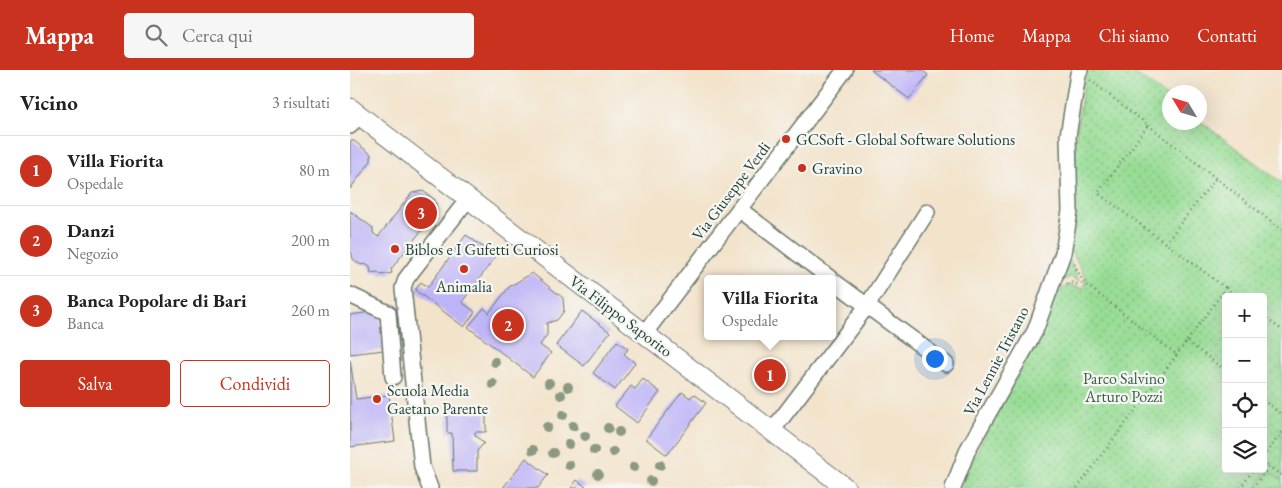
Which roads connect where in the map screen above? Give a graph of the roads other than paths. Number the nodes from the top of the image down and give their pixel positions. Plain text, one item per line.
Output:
1 (845, 70) edge
2 (1079, 72) edge
3 (353, 116) edge
4 (468, 199) junction
5 (739, 209) junction
6 (928, 212) dead end
7 (827, 275) edge
8 (836, 282) edge
9 (350, 295) edge
10 (867, 306) junction
11 (644, 334) junction
12 (946, 364) dead end
13 (393, 377) dead end
14 (772, 431) junction
15 (430, 488) edge
16 (846, 488) edge
17 (953, 488) edge

1 - 5 street, Via Giuseppe Verdi
2 - 17 street, Via Lennie Tristano
3 - 4 street, Via Filippo Saporito
4 - 11 street, Via Filippo Saporito
4 - 15 street
5 - 7 street
5 - 11 street, Via Giuseppe Verdi
6 - 10 street
8 - 10 street
9 - 13 street
10 - 12 street
10 - 14 street
11 - 14 street, Via Filippo Saporito
14 - 16 street, Via Filippo Saporito

